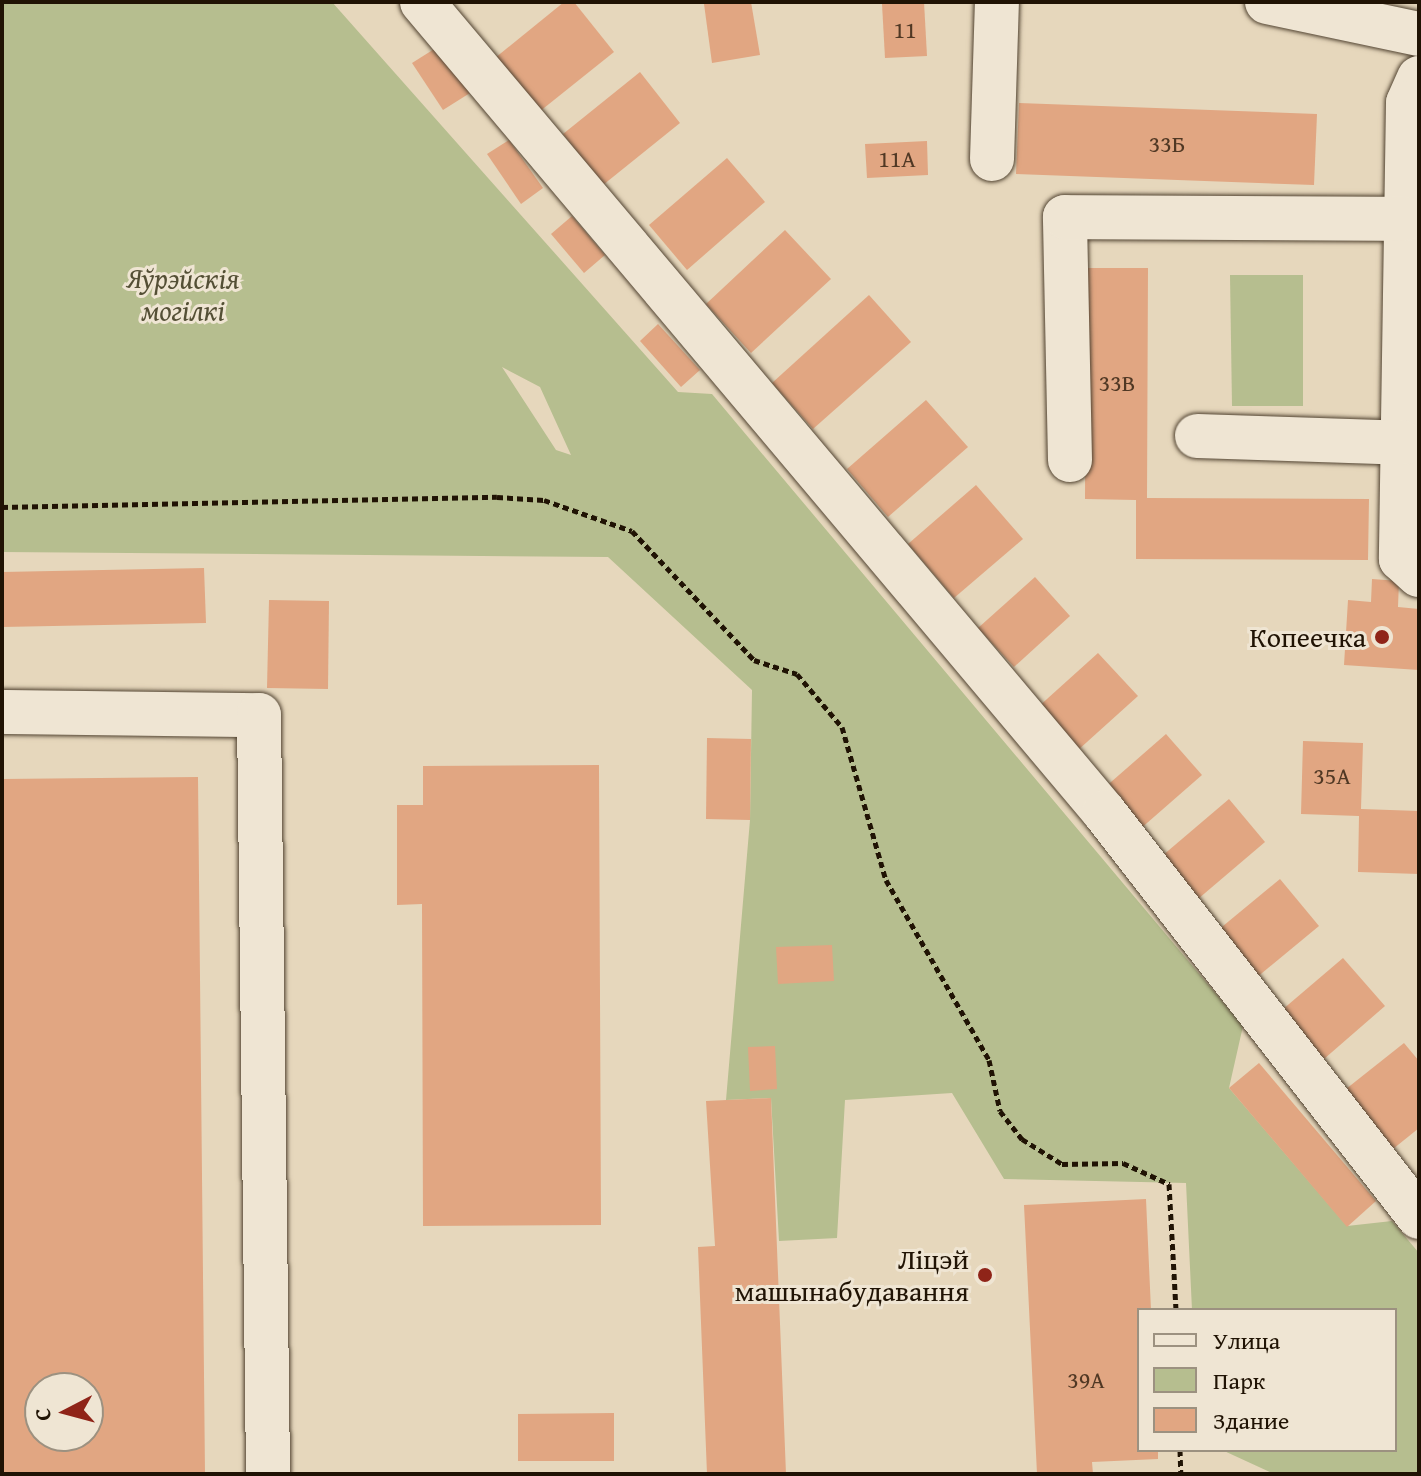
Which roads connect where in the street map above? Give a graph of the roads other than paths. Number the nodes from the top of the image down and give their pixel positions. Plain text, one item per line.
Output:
1 (422, 2) edge
2 (997, 2) edge
3 (1267, 2) edge
4 (1419, 34) edge
5 (1419, 78) edge
6 (992, 159) dead end
7 (1406, 219) junction
8 (1197, 436) dead end
9 (1403, 443) junction
10 (1070, 460) dead end
11 (1419, 575) edge
12 (2, 712) edge
13 (1419, 1217) edge
14 (268, 1474) edge

1 - 13 street
2 - 6 street
3 - 4 street
5 - 7 street
7 - 9 street
7 - 10 street
8 - 9 street
9 - 11 street
12 - 14 street

